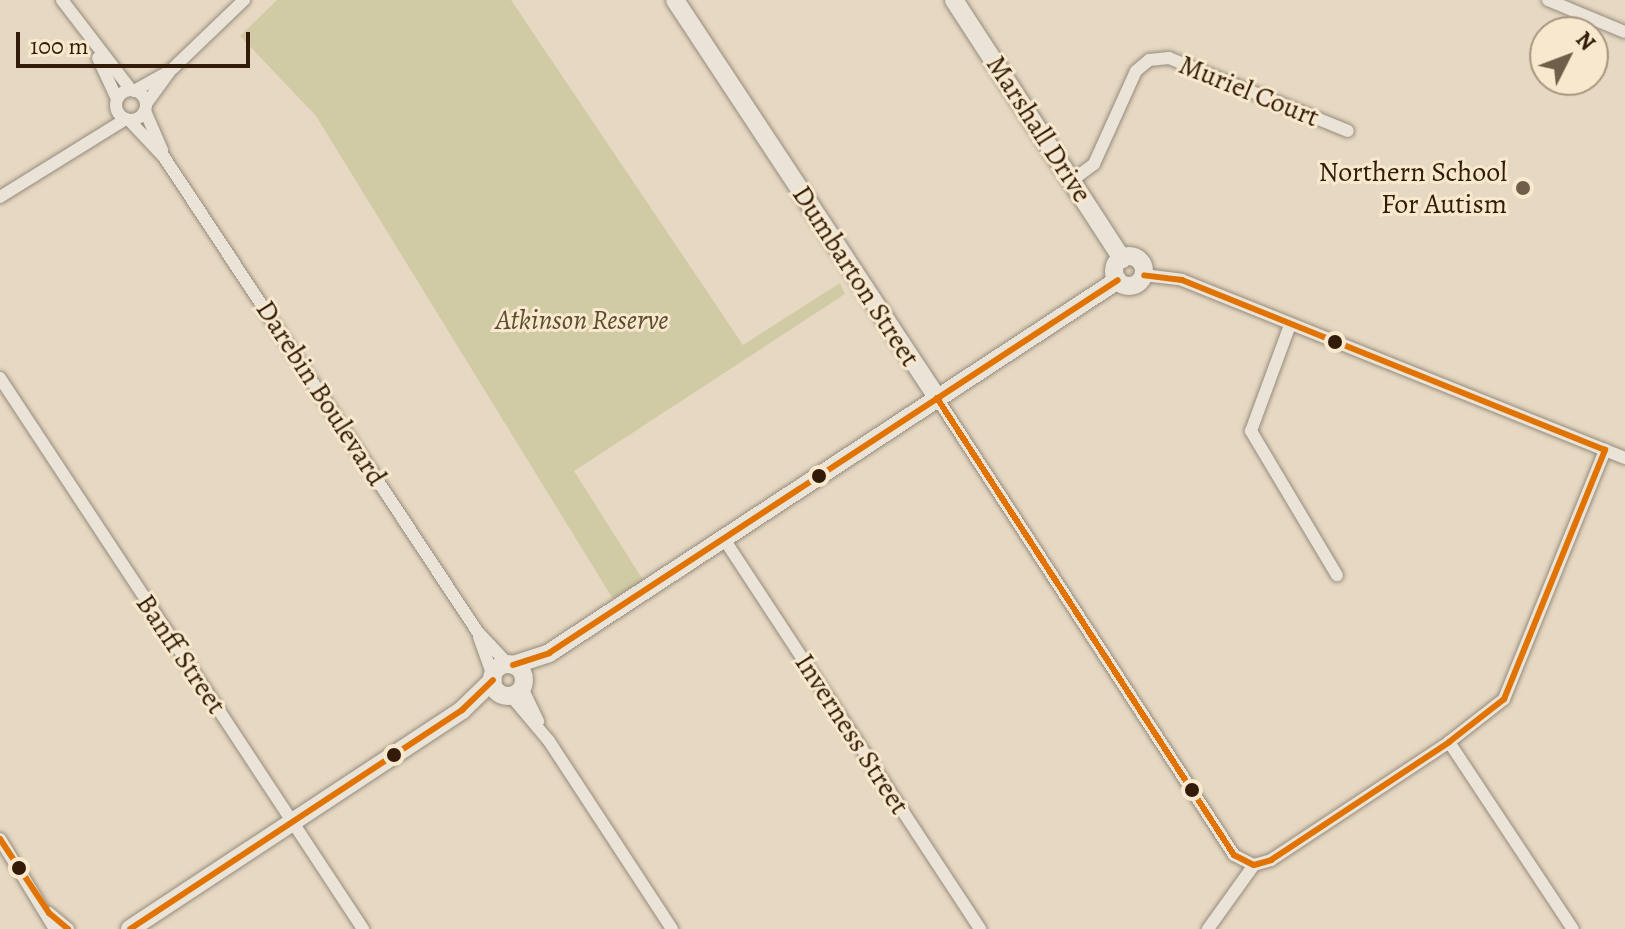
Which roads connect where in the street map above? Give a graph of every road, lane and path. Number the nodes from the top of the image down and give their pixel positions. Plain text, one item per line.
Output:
1 (62, 0) edge
2 (244, 0) edge
3 (675, 0) edge
4 (954, 0) edge
5 (1548, 0) edge
6 (1625, 32) edge
7 (92, 45) junction
8 (169, 72) junction
9 (133, 90) junction
10 (117, 103) junction
11 (146, 107) junction
12 (128, 120) junction
13 (1348, 131) dead end
14 (95, 134) junction
15 (164, 157) junction
16 (1074, 179) junction
17 (0, 197) edge
18 (1122, 259) junction
19 (1144, 275) junction
20 (1118, 280) junction
21 (1290, 325) junction
22 (0, 378) edge
23 (937, 398) junction
24 (1605, 450) junction
25 (1625, 458) edge
26 (724, 539) junction
27 (1337, 575) dead end
28 (477, 631) junction
29 (508, 680) junction
30 (1449, 742) junction
31 (292, 822) junction
32 (0, 839) edge
33 (1254, 865) junction
34 (49, 913) junction
35 (55, 929) edge
36 (68, 929) edge
37 (130, 929) edge
38 (363, 929) edge
39 (672, 929) edge
40 (980, 929) edge
41 (1208, 929) edge
42 (1573, 929) edge

1 - 7 street
2 - 8 street
3 - 23 street, Dumbarton Street
4 - 16 street, Marshall Drive
5 - 6 street
7 - 9 street
7 - 10 street
8 - 9 street
8 - 11 street
9 - 10 street
9 - 11 street
10 - 12 street, Darebin Boulevard
10 - 14 street
11 - 12 street
11 - 15 street, Darebin Boulevard
12 - 14 street
12 - 15 street, Darebin Boulevard
13 - 16 street, Muriel Court
14 - 17 street
15 - 28 street, Darebin Boulevard
16 - 18 street, Marshall Drive
18 - 19 street
18 - 20 street
19 - 20 street
19 - 21 street
20 - 23 street
21 - 24 street
21 - 27 street
22 - 31 street, Banff Street
23 - 26 street
23 - 33 street, Dumbarton Street
24 - 25 street
24 - 30 street
26 - 29 street
26 - 40 street, Inverness Street
28 - 29 street, Darebin Boulevard
28 - 29 street, Darebin Boulevard
29 - 31 street
29 - 39 street, Darebin Boulevard
30 - 33 street
30 - 42 street
31 - 37 street
31 - 38 street, Banff Street
32 - 34 street
33 - 41 street
34 - 35 street
34 - 36 street

